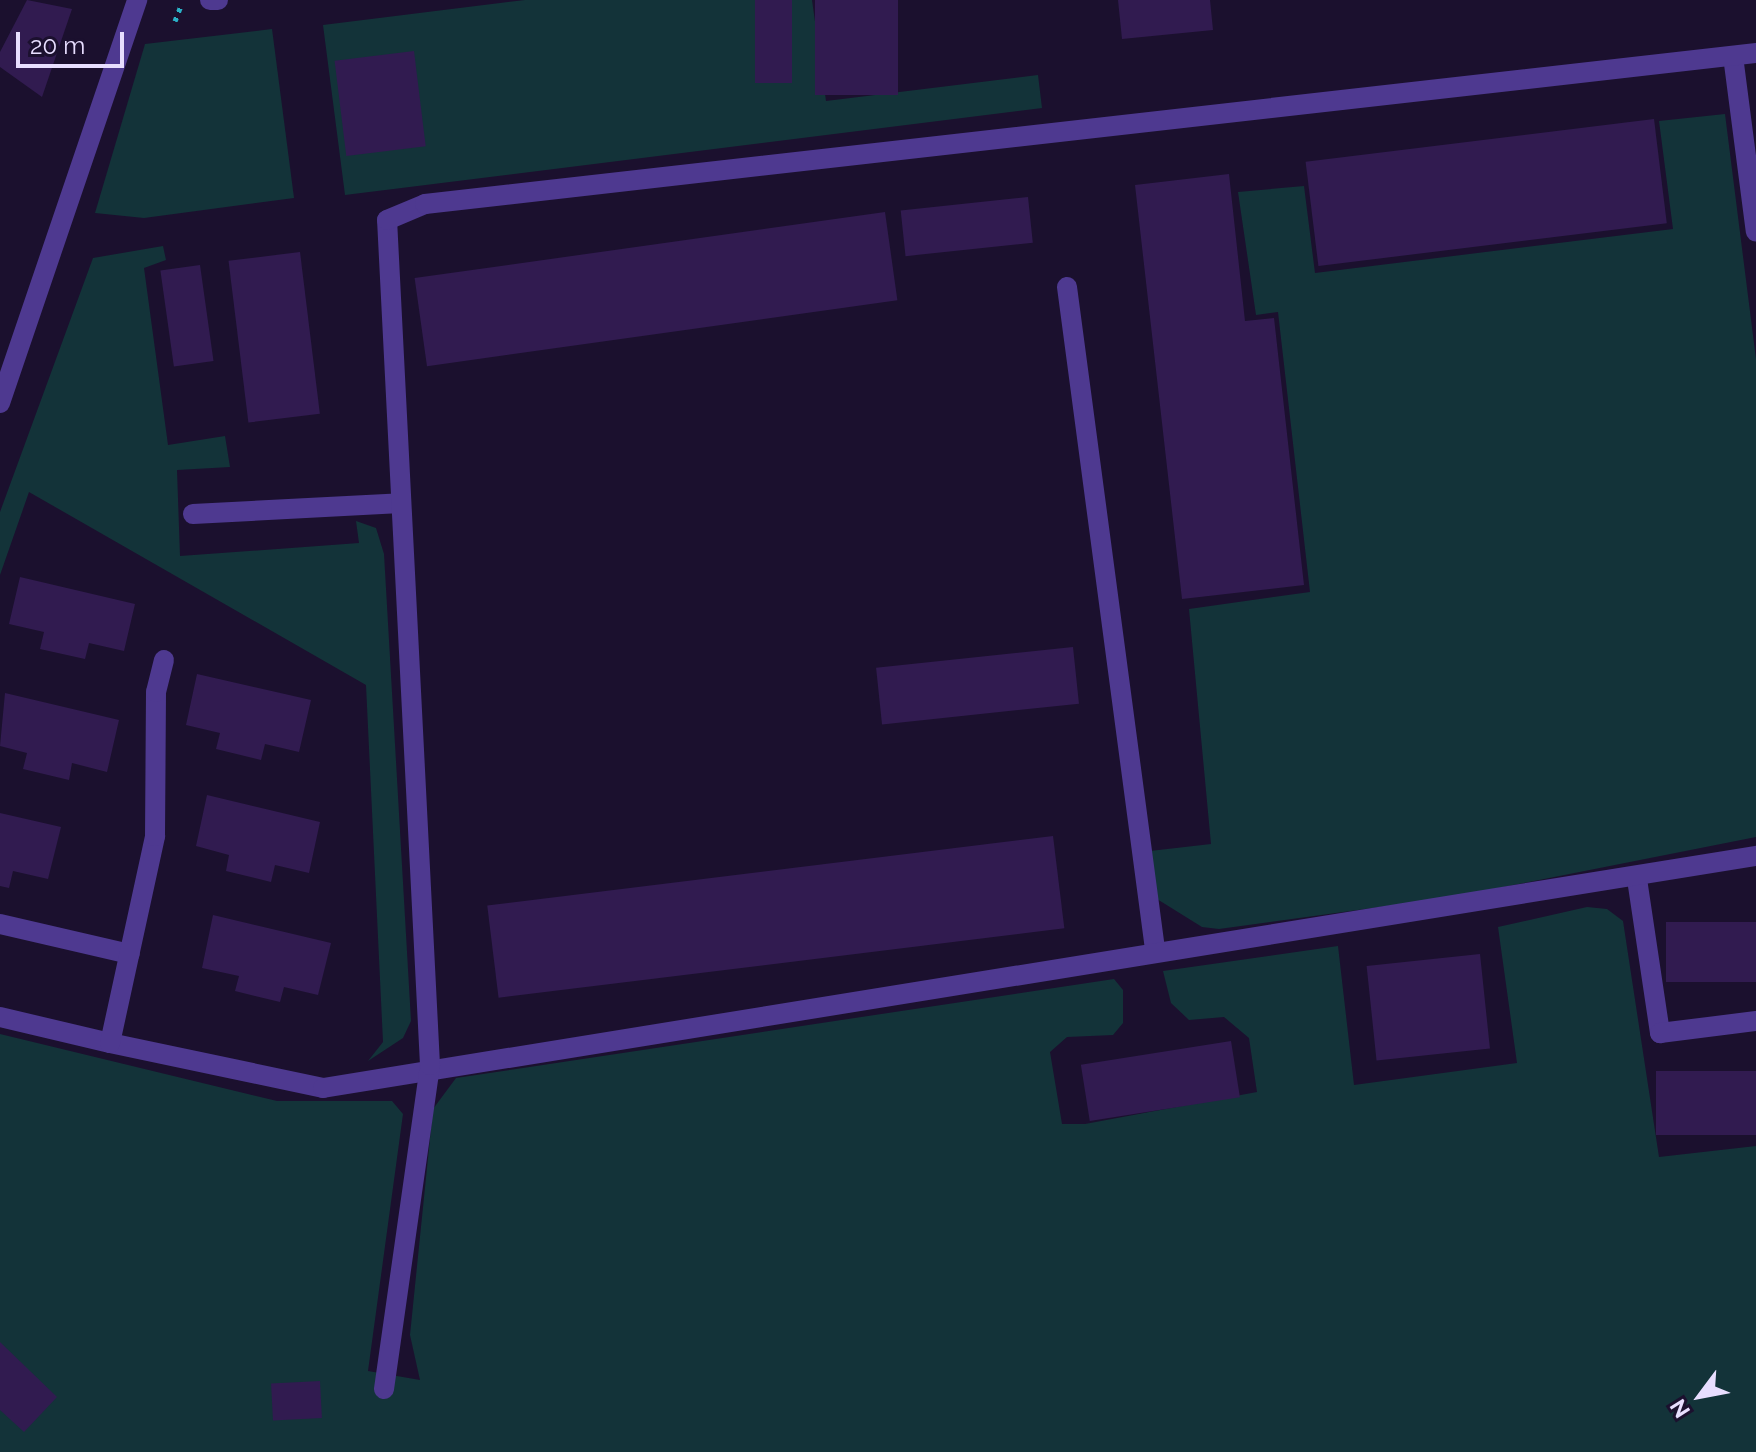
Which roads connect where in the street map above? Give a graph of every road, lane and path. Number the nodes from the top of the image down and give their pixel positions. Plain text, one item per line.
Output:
1 (137, 0) edge
2 (183, 0) edge
3 (175, 21) dead end
4 (1756, 53) edge
5 (1733, 56) junction
6 (1756, 232) edge
7 (1067, 287) dead end
8 (0, 403) edge
9 (401, 503) junction
10 (193, 514) dead end
11 (164, 660) dead end
12 (1756, 856) edge
13 (1637, 879) junction
14 (0, 924) edge
15 (1155, 949) junction
16 (130, 954) junction
17 (0, 1017) edge
18 (1756, 1021) edge
19 (110, 1043) junction
20 (430, 1065) junction
21 (384, 1389) dead end

1 - 8 street
2 - 3 path
4 - 5 street
5 - 6 street
5 - 9 street
7 - 15 street
9 - 10 street
9 - 20 street
11 - 16 street
12 - 13 street
13 - 15 street
13 - 18 street
14 - 16 street
15 - 20 street
16 - 19 street
17 - 19 street
19 - 20 street
20 - 21 street

